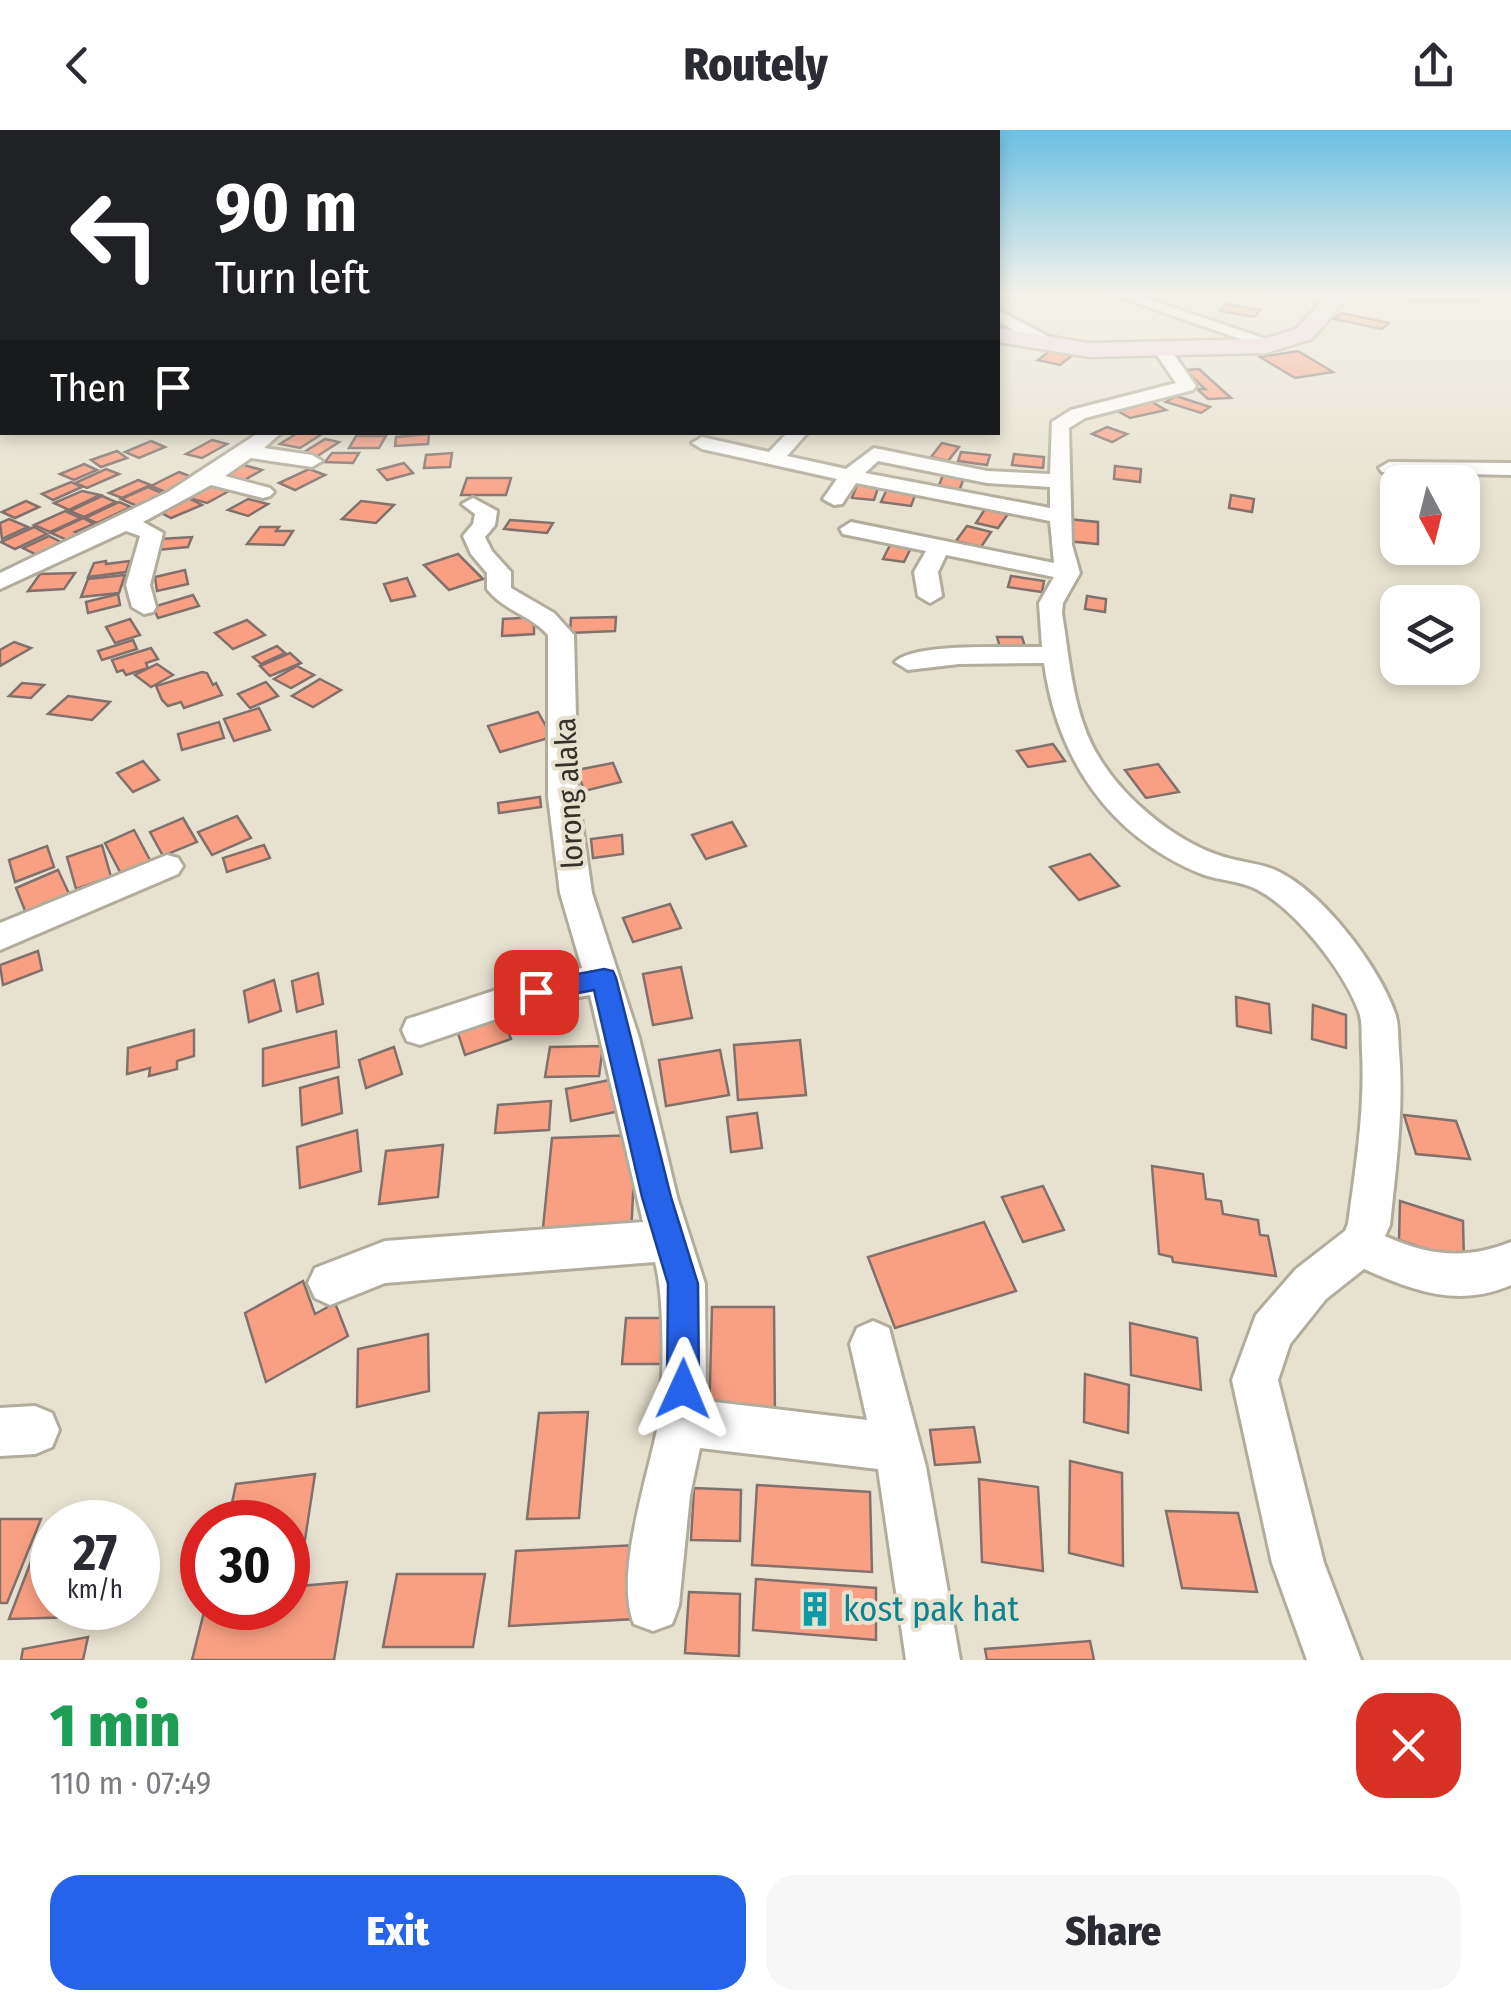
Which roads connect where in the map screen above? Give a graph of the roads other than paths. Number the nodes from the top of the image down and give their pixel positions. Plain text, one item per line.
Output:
1 (1173, 365) edge
2 (271, 435) edge
3 (797, 435) edge
4 (896, 435) edge
5 (702, 443) dead end
6 (251, 452) junction
7 (874, 454) junction
8 (773, 458) junction
9 (312, 460) dead end
10 (1480, 469) edge
11 (1511, 469) edge
12 (850, 476) junction
13 (209, 478) junction
14 (263, 492) dead end
15 (1060, 498) junction
16 (834, 499) dead end
17 (474, 504) dead end
18 (123, 522) junction
19 (852, 529) dead end
20 (939, 548) junction
21 (1068, 573) junction
22 (0, 582) edge
23 (930, 596) dead end
24 (144, 607) dead end
25 (1056, 656) junction
26 (908, 662) dead end
27 (167, 866) dead end
28 (0, 937) edge
29 (604, 978) junction
30 (420, 1030) dead end
31 (672, 1240) junction
32 (1360, 1246) junction
33 (1511, 1263) edge
34 (330, 1284) dead end
35 (872, 1344) dead end
36 (682, 1422) junction
37 (896, 1447) junction
38 (652, 1605) dead end
39 (933, 1660) edge
40 (1334, 1660) edge

1 - 15 street
2 - 6 street
3 - 8 street
4 - 7 street
5 - 8 street
6 - 9 street
6 - 13 street
7 - 12 street
7 - 15 street
8 - 12 street
10 - 11 street
12 - 15 street
12 - 16 street
13 - 14 street
13 - 18 street
15 - 21 street
17 - 29 street, lorong alaka
18 - 22 street
18 - 24 street
19 - 20 street
20 - 21 street
20 - 23 street
21 - 25 street
25 - 26 street
25 - 32 street
27 - 28 street
29 - 30 street
29 - 31 street, lorong alaka
31 - 34 street
31 - 36 street, lorong alaka
32 - 33 street
32 - 40 street
35 - 37 street
36 - 37 street
36 - 38 street, lorong alaka
37 - 39 street

